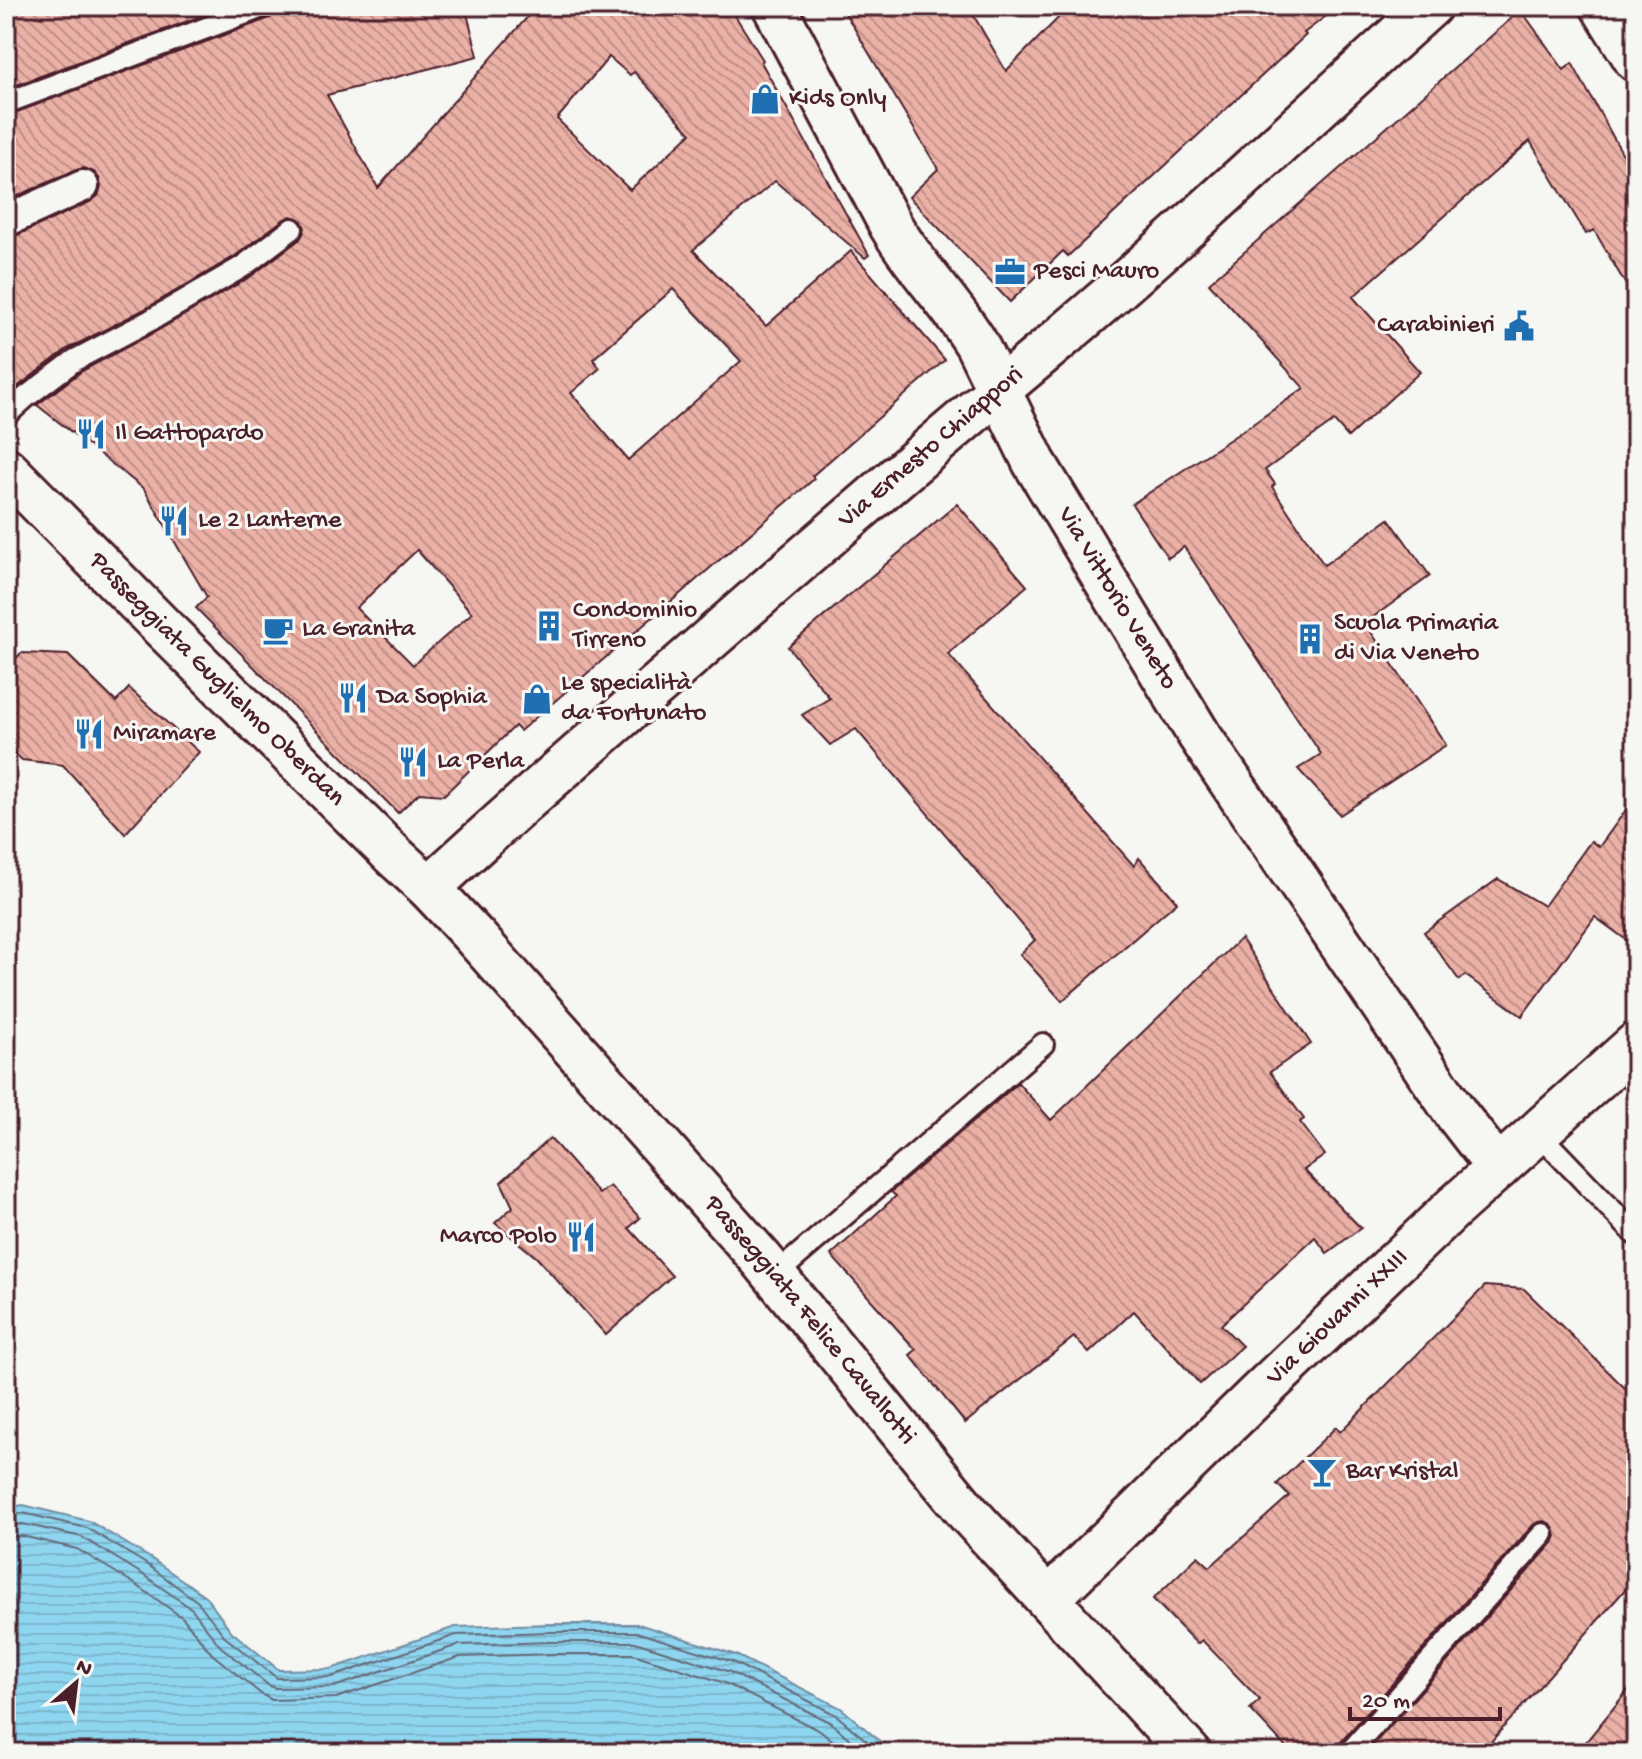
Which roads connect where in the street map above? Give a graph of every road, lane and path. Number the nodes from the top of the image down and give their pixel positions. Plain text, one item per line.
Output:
1 (265, 6) edge
2 (774, 6) edge
3 (1430, 6) edge
4 (1602, 6) edge
5 (1636, 60) edge
6 (6, 103) edge
7 (83, 186) dead end
8 (6, 221) edge
9 (292, 229) dead end
10 (999, 388) junction
11 (6, 415) edge
12 (6, 469) edge
13 (429, 888) junction
14 (1043, 1044) dead end
15 (1636, 1044) edge
16 (1538, 1133) junction
17 (1498, 1168) junction
18 (1636, 1235) edge
19 (774, 1276) junction
20 (1543, 1534) dead end
21 (1048, 1599) junction
22 (1189, 1753) edge
23 (1349, 1753) edge

1 - 6 lane
2 - 10 street, Via Vittorio Veneto
3 - 10 street, Via Ernesto Chiappori
4 - 5 street
7 - 8 street
9 - 11 lane
10 - 13 street, Via Ernesto Chiappori
10 - 17 street, Via Vittorio Veneto
12 - 13 street, Passeggiata Guglielmo Oberdan
13 - 19 street, Passeggiata Felice Cavallotti
14 - 19 lane
15 - 16 street, Via Giovanni XXIII
16 - 17 street, Via Giovanni XXIII
16 - 18 lane
17 - 21 street, Via Giovanni XXIII
19 - 21 street, Passeggiata Felice Cavallotti
20 - 23 lane
21 - 22 street, Passeggiata Felice Cavallotti

